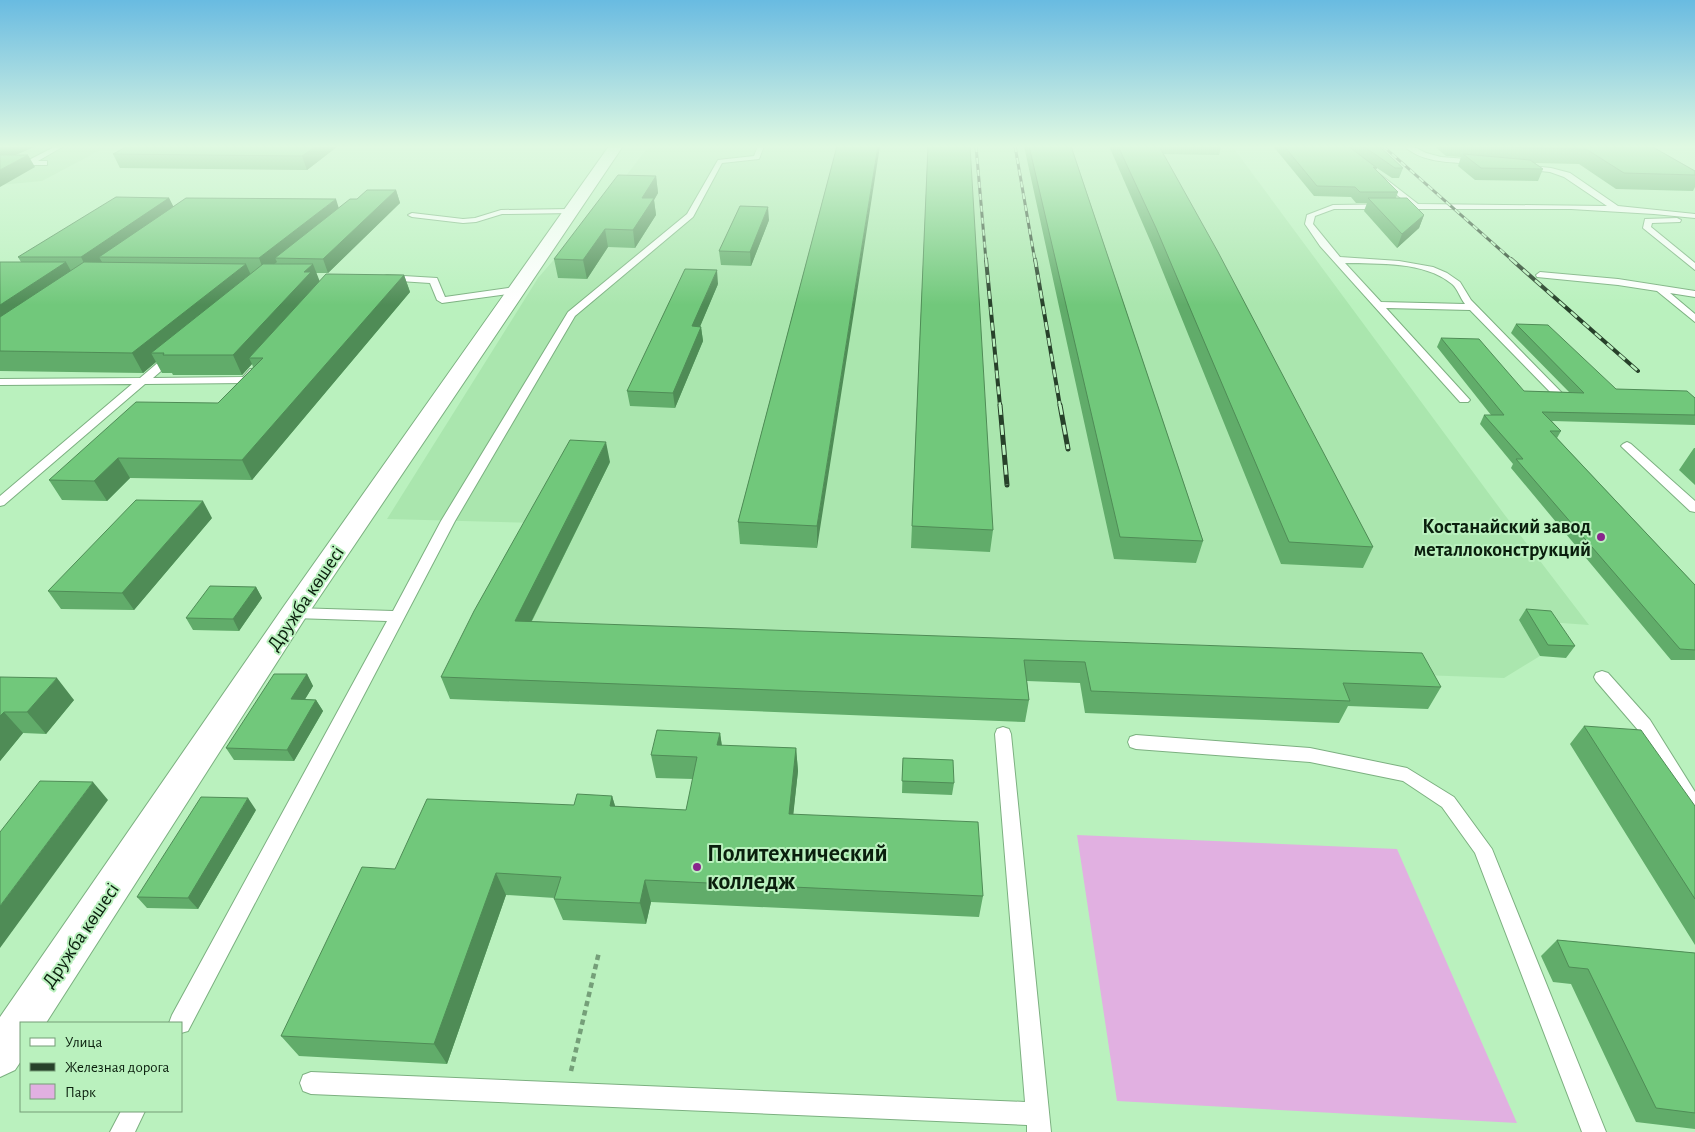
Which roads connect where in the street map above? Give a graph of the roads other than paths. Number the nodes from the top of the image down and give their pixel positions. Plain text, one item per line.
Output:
1 (579, 199) edge
2 (699, 199) edge
3 (1407, 199) edge
4 (1603, 199) edge
5 (1417, 207) junction
6 (1618, 209) junction
7 (571, 211) junction
8 (412, 215) dead end
9 (1695, 218) edge
10 (1338, 260) junction
11 (1695, 267) edge
12 (1540, 275) dead end
13 (379, 278) edge
14 (1660, 288) junction
15 (516, 290) junction
16 (1695, 294) edge
17 (1379, 304) junction
18 (1474, 308) junction
19 (1695, 319) edge
20 (179, 350) edge
21 (260, 365) edge
22 (142, 381) junction
23 (0, 382) edge
24 (1559, 395) edge
25 (1464, 400) dead end
26 (1628, 446) dead end
27 (0, 502) edge
28 (1695, 508) edge
29 (294, 613) junction
30 (397, 616) junction
31 (1602, 677) dead end
32 (1003, 734) dead end
33 (1136, 742) dead end
34 (1695, 807) edge
35 (22, 1022) edge
36 (181, 1022) edge
37 (20, 1025) edge
38 (0, 1055) edge
39 (311, 1083) dead end
40 (133, 1112) edge
41 (1037, 1123) edge
42 (122, 1132) edge
43 (1594, 1132) edge

1 - 7 street, Дружба көшесі
2 - 30 lane
3 - 5 lane
4 - 6 lane
5 - 6 lane
5 - 10 lane
6 - 9 lane
7 - 8 lane
7 - 15 street, Дружба көшесі
9 - 11 lane
10 - 17 lane
10 - 18 lane
12 - 14 lane
13 - 15 lane
14 - 16 lane
14 - 19 lane
15 - 29 street, Дружба көшесі
17 - 18 lane
17 - 25 lane
18 - 24 lane
20 - 22 lane
21 - 22 lane
22 - 23 lane
22 - 27 lane
26 - 28 lane
29 - 30 lane
29 - 35 street, Дружба көшесі
30 - 36 lane
31 - 34 lane
32 - 41 lane
33 - 43 lane
37 - 38 street, Дружба көшесі
39 - 41 lane
40 - 42 lane

